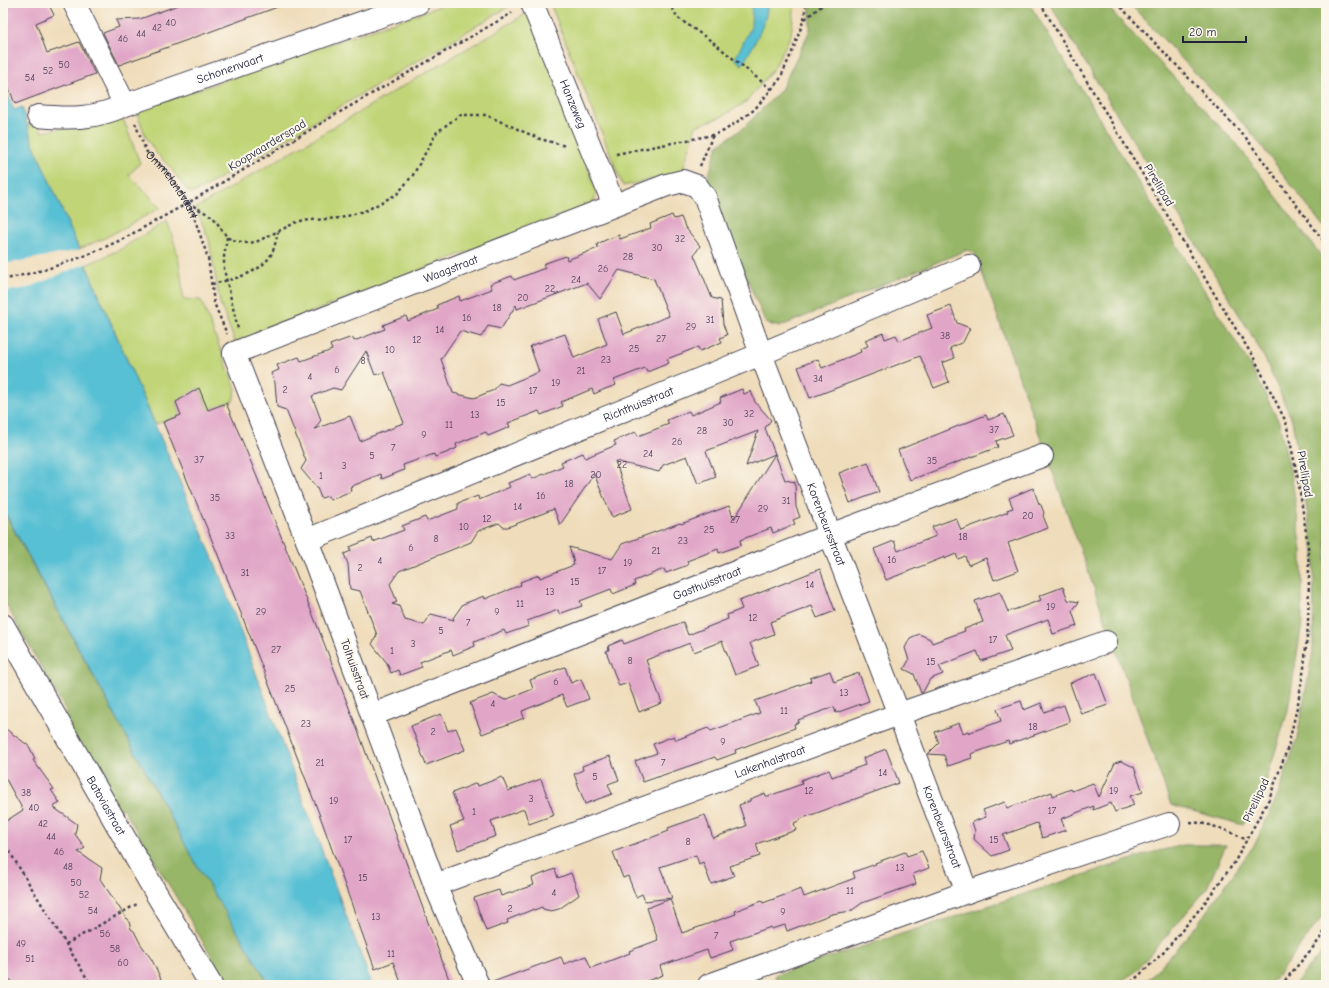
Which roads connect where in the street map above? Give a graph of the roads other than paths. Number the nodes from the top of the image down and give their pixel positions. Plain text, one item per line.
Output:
1 (74, 3) edge
2 (418, 3) edge
3 (525, 7) edge
4 (125, 105) junction
5 (38, 116) dead end
6 (697, 186) joint
7 (614, 205) junction
8 (970, 266) dead end
9 (239, 351) joint
10 (761, 354) junction
11 (1042, 456) dead end
12 (830, 535) junction
13 (307, 540) junction
14 (3, 625) edge
15 (1106, 642) dead end
16 (899, 714) junction
17 (372, 715) junction
18 (1169, 824) road end
19 (435, 885) junction
20 (967, 892) junction
21 (211, 985) edge
22 (478, 985) edge
23 (709, 985) edge

1 - 4 street
2 - 4 street, Schonenvaart
3 - 7 street, Hanzeweg
4 - 5 street, Schonenvaart
6 - 7 street, Waagstraat
6 - 10 street, Korenbeursstraat
7 - 9 street, Waagstraat
8 - 10 street, Richthuisstraat
9 - 13 street, Tolhuisstraat
10 - 12 street, Korenbeursstraat
10 - 13 street, Richthuisstraat
11 - 12 street, Gasthuisstraat
12 - 16 street, Korenbeursstraat
12 - 17 street, Gasthuisstraat
13 - 17 street, Tolhuisstraat
14 - 21 street, Bataviastraat
15 - 16 street, Lakenhalstraat
16 - 19 street, Lakenhalstraat
16 - 20 street, Korenbeursstraat
17 - 19 street, Tolhuisstraat
18 - 20 street
19 - 22 street, Tolhuisstraat
20 - 23 street

